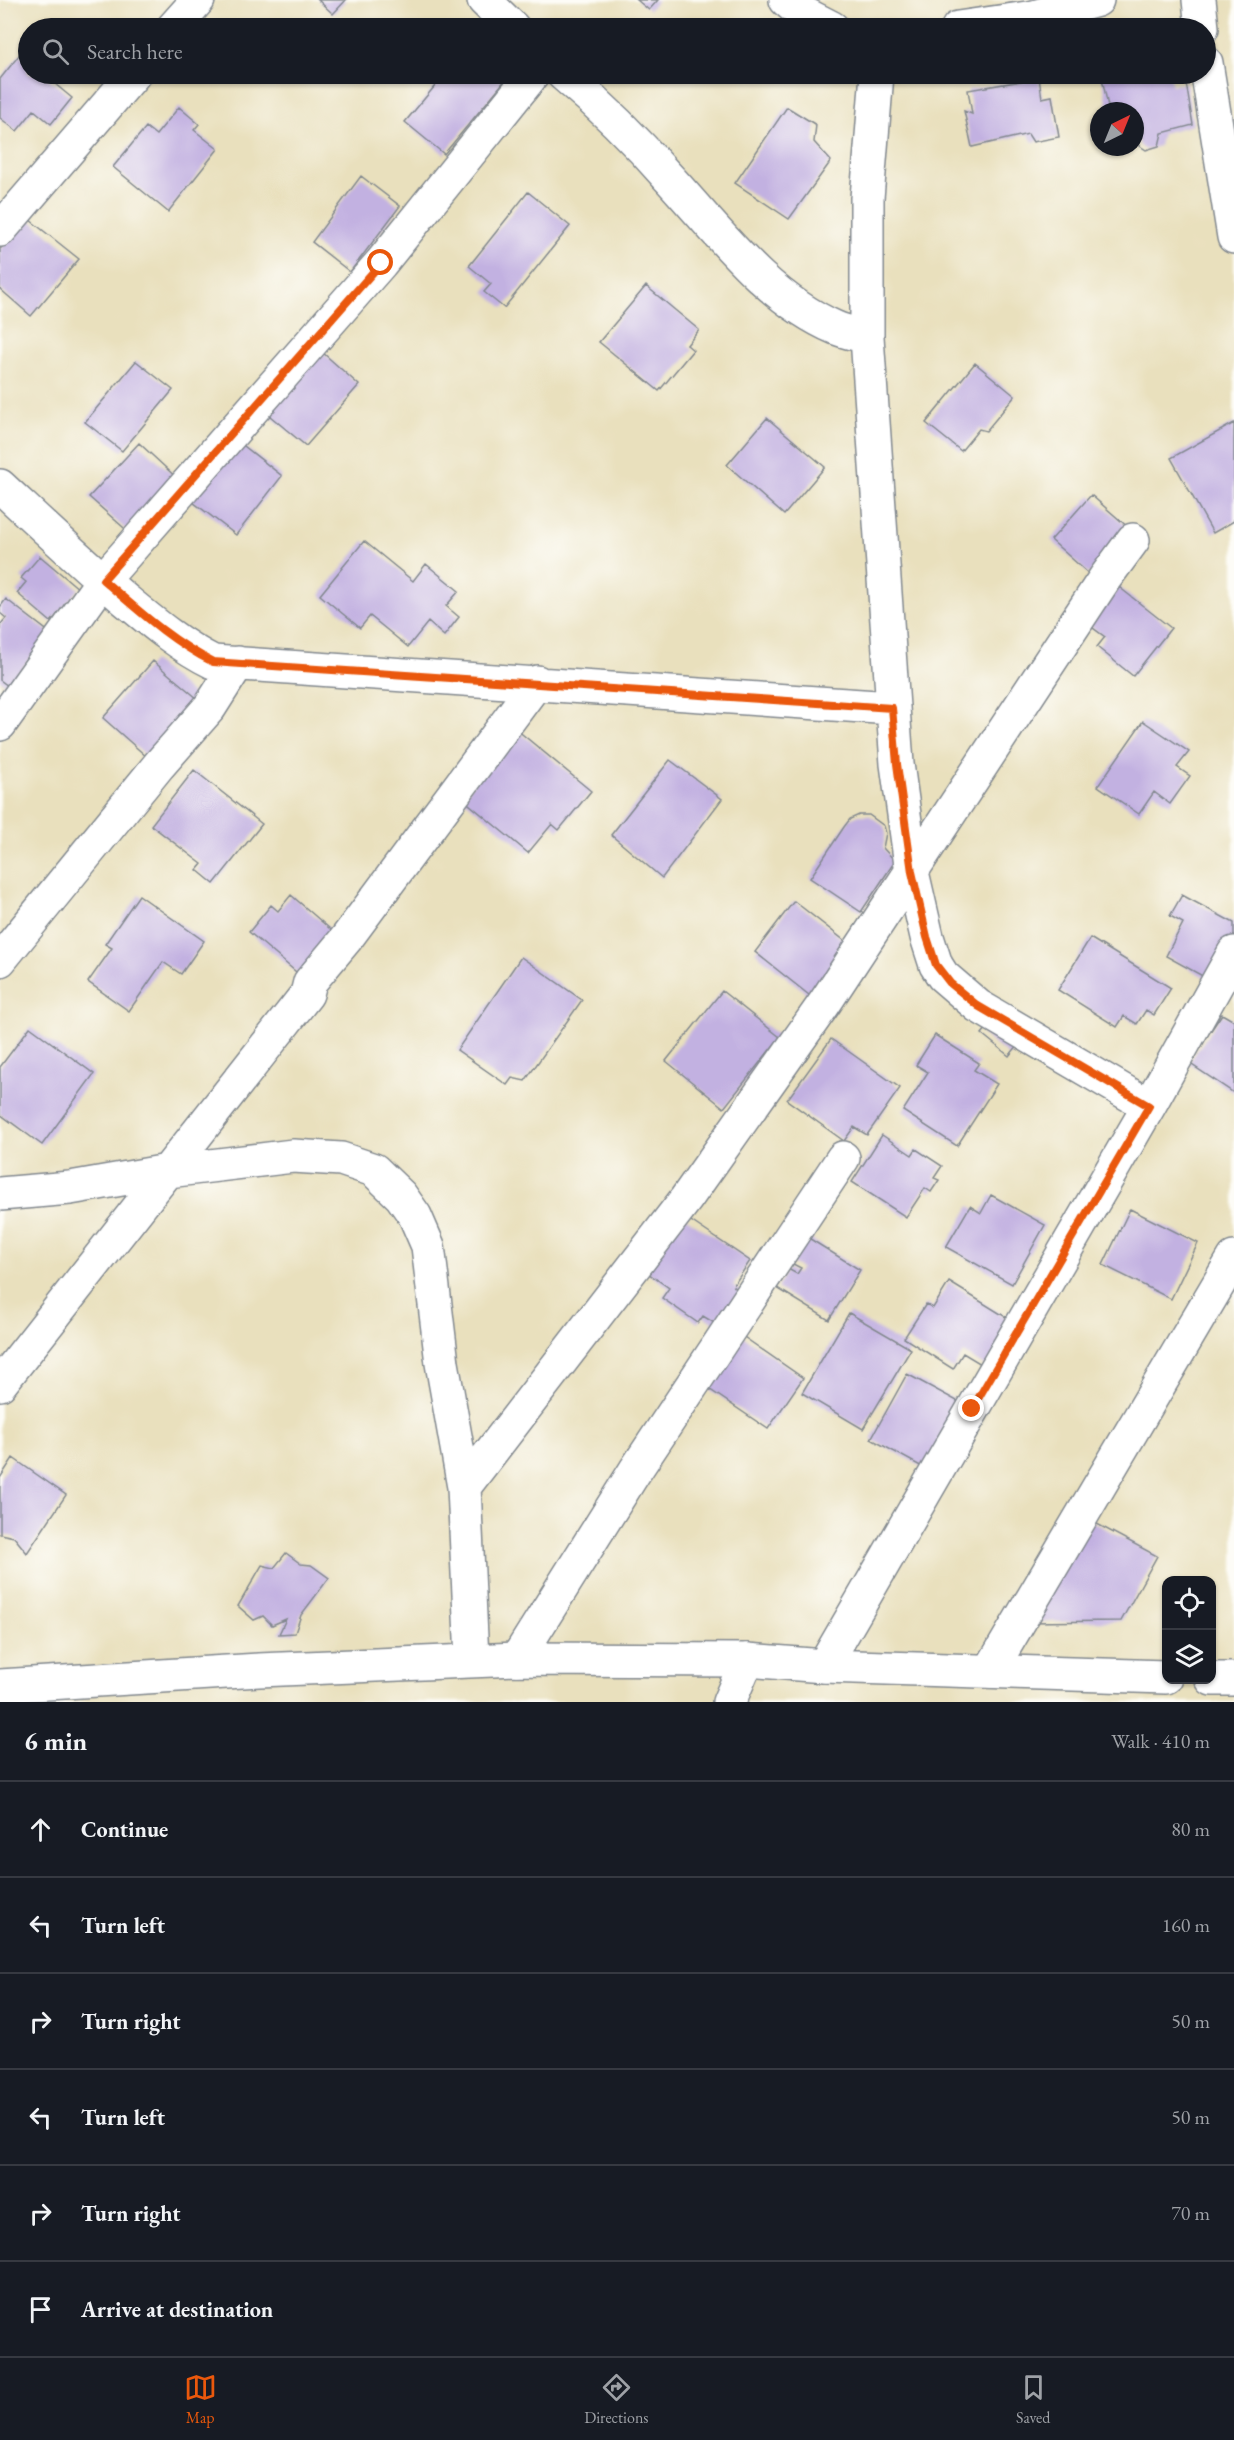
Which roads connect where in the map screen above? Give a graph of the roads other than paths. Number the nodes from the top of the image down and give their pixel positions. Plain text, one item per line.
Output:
1 (198, 0) edge
2 (484, 0) edge
3 (786, 0) edge
4 (1097, 0) edge
5 (1199, 0) edge
6 (182, 18) edge
7 (503, 18) edge
8 (813, 18) edge
9 (1027, 18) edge
10 (1201, 18) edge
11 (125, 84) edge
12 (525, 84) edge
13 (574, 84) edge
14 (876, 84) edge
15 (1211, 84) edge
16 (1228, 160) edge
17 (0, 230) edge
18 (1234, 237) edge
19 (867, 337) junction
20 (0, 486) edge
21 (1133, 540) dead end
22 (103, 580) junction
23 (238, 663) junction
24 (537, 682) junction
25 (892, 708) junction
26 (0, 724) edge
27 (912, 872) junction
28 (1234, 953) edge
29 (0, 960) edge
30 (1149, 1106) junction
31 (843, 1158) dead end
32 (168, 1171) junction
33 (0, 1194) edge
34 (1234, 1258) edge
35 (0, 1384) edge
36 (464, 1487) junction
37 (472, 1659) junction
38 (517, 1659) junction
39 (747, 1660) junction
40 (824, 1666) junction
41 (990, 1671) junction
42 (1162, 1677) edge
43 (1216, 1679) edge
44 (1234, 1679) edge
45 (0, 1686) edge
46 (729, 1702) edge

1 - 6 street
2 - 7 street
3 - 8 street
4 - 9 street
5 - 10 street
11 - 17 street
12 - 22 street
13 - 19 street
14 - 19 street
15 - 16 street
16 - 18 street
19 - 25 street
20 - 22 street
21 - 27 street
22 - 23 street
22 - 26 street
23 - 24 street
23 - 29 street
24 - 25 street
24 - 32 street
25 - 27 street
27 - 30 street
27 - 36 street
28 - 30 street
30 - 40 street
31 - 38 street
32 - 33 street
32 - 35 street
32 - 36 street
34 - 41 street
36 - 37 street
37 - 38 street
37 - 45 street
38 - 39 street
39 - 40 street
39 - 46 street
40 - 41 street
41 - 42 street
43 - 44 street

